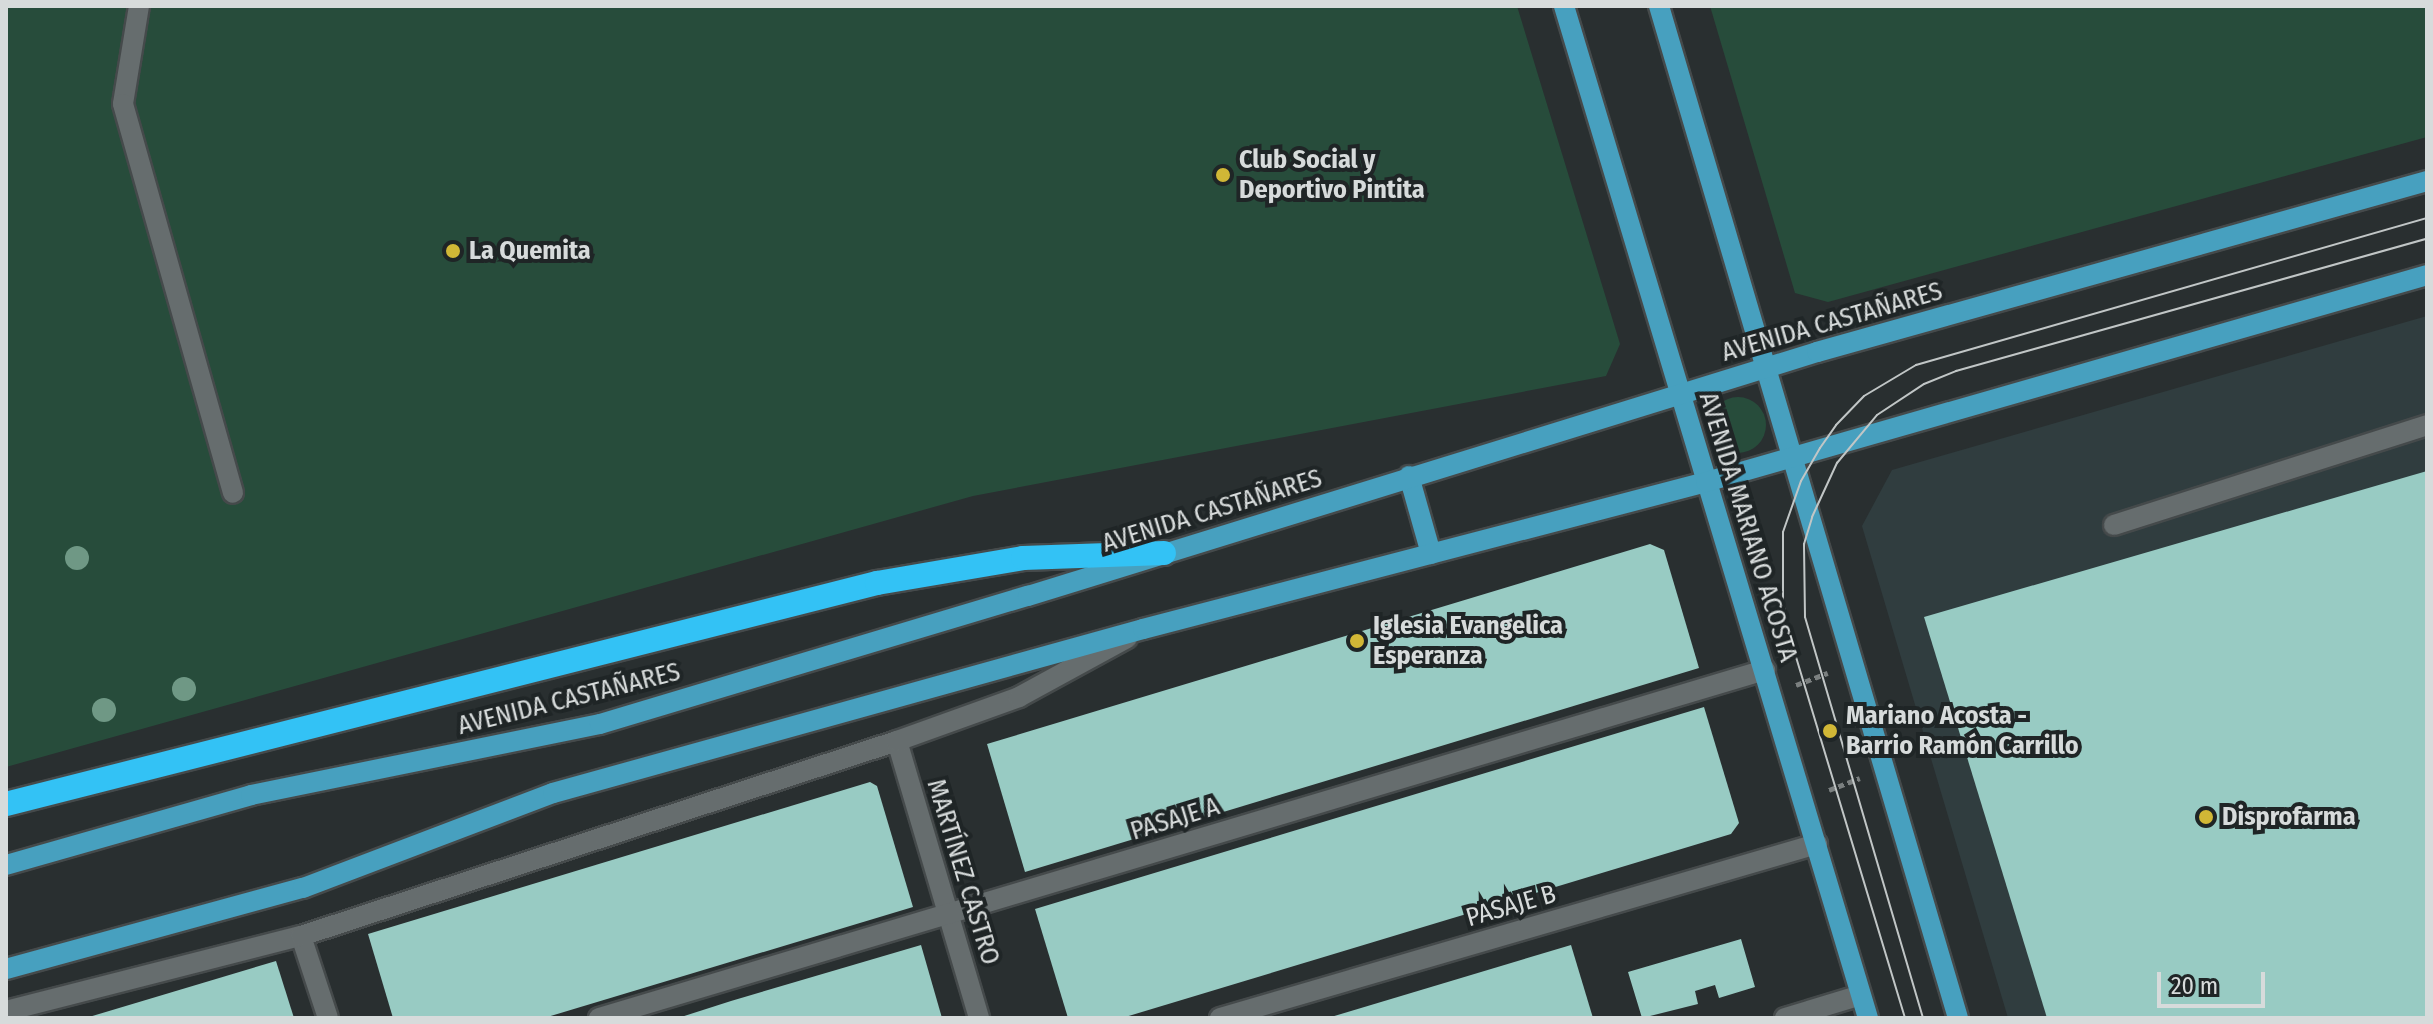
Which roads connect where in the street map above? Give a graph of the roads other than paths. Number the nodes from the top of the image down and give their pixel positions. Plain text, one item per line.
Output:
1 (139, 6) edge
2 (1564, 6) edge
3 (1659, 6) edge
4 (2427, 181) edge
5 (2427, 275) edge
6 (1767, 367) junction
7 (1680, 394) junction
8 (2427, 425) edge
9 (1794, 455) junction
10 (1409, 476) junction
11 (1706, 482) junction
12 (233, 493) dead end
13 (2114, 525) dead end
14 (1164, 553) junction
15 (1431, 554) junction
16 (1143, 629) junction
17 (1765, 670) junction
18 (897, 741) junction
19 (6, 804) edge
20 (1817, 844) junction
21 (6, 865) edge
22 (948, 914) junction
23 (301, 936) junction
24 (6, 969) edge
25 (1861, 995) junction
26 (6, 1011) edge
27 (328, 1018) edge
28 (599, 1018) edge
29 (979, 1018) edge
30 (1220, 1018) edge
31 (1785, 1018) edge
32 (1868, 1018) edge
33 (1958, 1018) edge

1 - 12 street
2 - 7 main road, AVENIDA MARIANO ACOSTA
3 - 6 main road
4 - 6 main road, AVENIDA CASTAÑARES
5 - 9 main road
6 - 7 main road, AVENIDA CASTAÑARES
6 - 9 main road
7 - 10 main road, AVENIDA CASTAÑARES
7 - 11 main road, AVENIDA MARIANO ACOSTA
8 - 13 street
9 - 11 main road
9 - 33 main road
10 - 14 main road, AVENIDA CASTAÑARES
10 - 15 main road
11 - 15 main road
11 - 17 main road, AVENIDA MARIANO ACOSTA
14 - 19 highway
14 - 21 main road, AVENIDA CASTAÑARES
15 - 16 main road
16 - 18 street
16 - 24 main road
17 - 20 main road, AVENIDA MARIANO ACOSTA
17 - 22 street, PASAJE A
18 - 22 street, MARTÍNEZ CASTRO
18 - 23 street
20 - 25 main road, AVENIDA MARIANO ACOSTA
20 - 30 street, PASAJE B
22 - 28 street, PASAJE A
22 - 29 street, MARTÍNEZ CASTRO
23 - 26 street
23 - 27 street
25 - 31 street
25 - 32 main road, AVENIDA MARIANO ACOSTA

